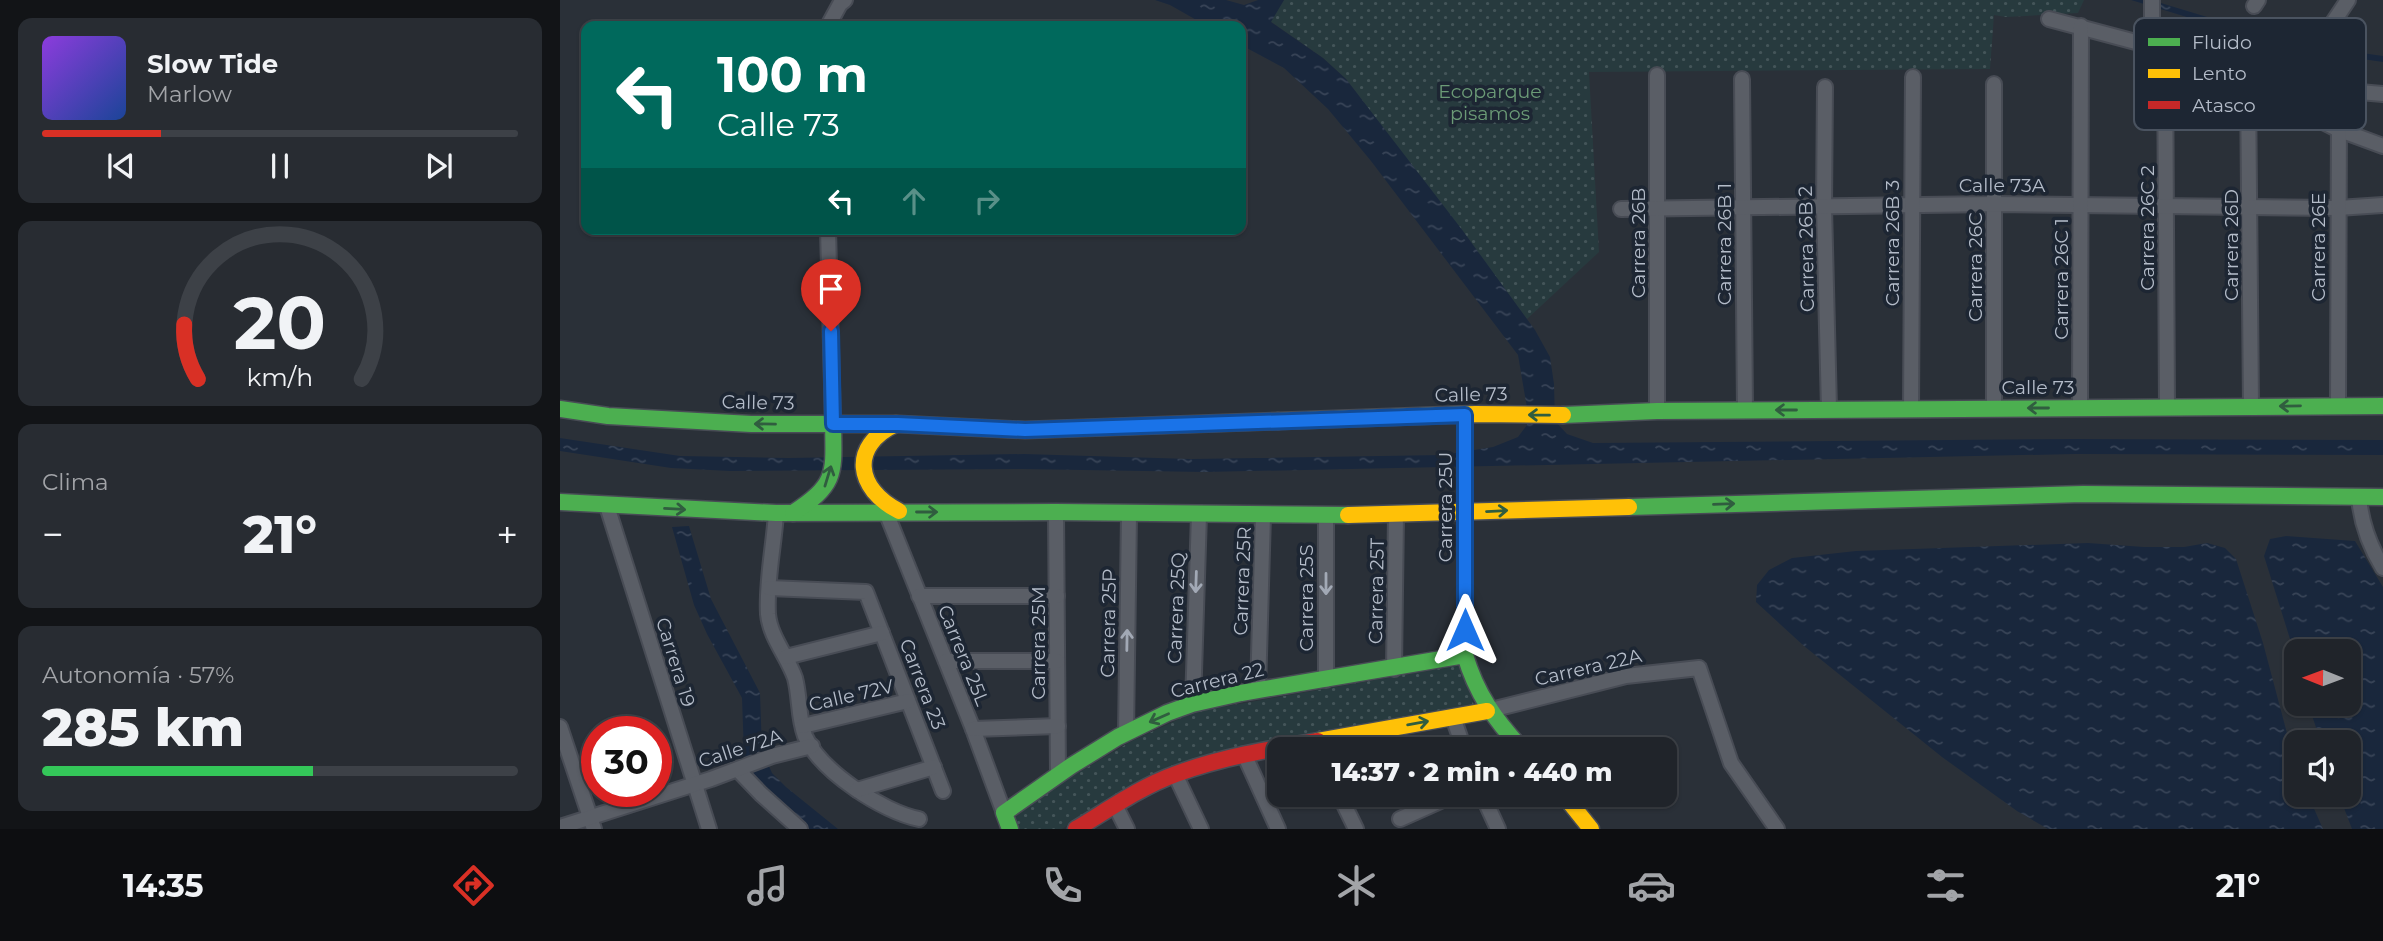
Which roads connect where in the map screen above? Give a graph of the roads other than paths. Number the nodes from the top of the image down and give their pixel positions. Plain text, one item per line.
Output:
1 (845, 0) edge
2 (2348, 0) edge
3 (2336, 18) edge
4 (2049, 19) dead end
5 (831, 21) edge
6 (2081, 26) junction
7 (2134, 40) edge
8 (1657, 75) dead end
9 (1913, 77) dead end
10 (1742, 79) dead end
11 (1994, 84) dead end
12 (1825, 87) dead end
13 (2162, 130) edge
14 (2249, 130) edge
15 (2337, 130) edge
16 (2342, 130) edge
17 (2383, 146) edge
18 (1994, 204) junction
19 (2081, 204) junction
20 (1912, 205) junction
21 (2166, 205) junction
22 (2383, 205) edge
23 (1743, 206) junction
24 (2250, 206) junction
25 (1824, 207) junction
26 (1658, 208) junction
27 (2338, 208) junction
28 (1621, 209) dead end
29 (828, 235) edge
30 (2338, 405) junction
31 (2251, 406) junction
32 (2383, 406) edge
33 (2080, 407) junction
34 (2167, 407) junction
35 (1994, 408) junction
36 (1829, 409) junction
37 (1911, 409) junction
38 (560, 410) edge
39 (1745, 410) junction
40 (1657, 411) junction
41 (1465, 415) junction
42 (833, 424) junction
43 (898, 424) junction
44 (2359, 497) junction
45 (2383, 497) edge
46 (560, 502) edge
47 (1466, 505) junction
48 (607, 506) junction
49 (890, 509) junction
50 (1056, 512) junction
51 (785, 513) junction
52 (1129, 514) junction
53 (1199, 514) junction
54 (1396, 514) junction
55 (1263, 515) junction
56 (1326, 516) junction
57 (2383, 568) edge
58 (769, 588) junction
59 (919, 596) junction
60 (1057, 596) junction
61 (882, 633) junction
62 (1465, 655) junction
63 (786, 657) junction
64 (946, 661) junction
65 (1057, 661) junction
66 (1394, 669) junction
67 (1326, 680) junction
68 (1258, 690) junction
69 (908, 701) junction
70 (1193, 704) junction
71 (1487, 711) junction
72 (1453, 717) junction
73 (803, 726) junction
74 (1058, 726) junction
75 (560, 727) edge
76 (973, 729) junction
77 (1380, 730) junction
78 (1126, 733) junction
79 (1351, 737) edge
80 (1383, 737) edge
81 (1460, 737) edge
82 (1511, 737) edge
83 (812, 746) junction
84 (1267, 751) edge
85 (1244, 754) junction
86 (934, 767) junction
87 (741, 769) junction
88 (1175, 774) junction
89 (1058, 775) junction
90 (694, 783) junction
91 (857, 790) junction
92 (943, 791) dead end
93 (1115, 805) junction
94 (1345, 807) edge
95 (1427, 807) edge
96 (1488, 807) edge
97 (1573, 807) edge
98 (1004, 813) junction
99 (919, 819) dead end
100 (1400, 819) dead end
101 (592, 823) edge
102 (560, 827) edge
103 (709, 829) edge
104 (800, 829) edge
105 (1010, 829) edge
106 (1076, 829) edge
107 (1127, 829) edge
108 (1201, 829) edge
109 (1278, 829) edge
110 (1356, 829) edge
111 (1499, 829) edge
112 (1591, 829) edge
113 (1777, 829) edge

1 - 5 street
2 - 3 street
4 - 6 street
6 - 7 street
6 - 19 street, Carrera 26C 1
8 - 26 street, Carrera 26B
9 - 20 street, Carrera 26B 3
10 - 23 street, Carrera 26B 1
11 - 18 street, Carrera 26C
12 - 25 street, Carrera 26B 2
13 - 21 street, Carrera 26C 2
14 - 24 street, Carrera 26D
15 - 27 street, Carrera 26E
16 - 17 street
18 - 19 street, Calle 73A
18 - 20 street, Calle 73A
18 - 35 street, Carrera 26C
19 - 21 street, Calle 73A
19 - 33 street, Carrera 26C 1
20 - 25 street, Calle 73A
20 - 37 street, Carrera 26B 3
21 - 24 street, Calle 73A
21 - 34 street, Carrera 26C 2
22 - 27 street, Calle 73A
23 - 25 street, Calle 73A
23 - 26 street, Calle 73A
23 - 39 street, Carrera 26B 1
24 - 27 street, Calle 73A
24 - 31 street, Carrera 26D
25 - 36 street, Carrera 26B 2
26 - 28 street, Calle 73A
26 - 40 street, Carrera 26B
27 - 30 street, Carrera 26E
29 - 42 street
30 -> 31 main road, Calle 73
30 - 32 main road, Calle 73
31 - 34 main road, Calle 73
33 - 34 main road, Calle 73
33 -> 35 main road, Calle 73
35 - 37 main road, Calle 73
36 - 37 main road, Calle 73
36 -> 39 main road, Calle 73
42 -> 38 main road, Calle 73
39 - 40 main road, Calle 73
40 -> 41 main road, Calle 73
41 - 43 main road, Calle 73
41 - 47 street, Carrera 25U
42 - 43 main road, Calle 73
51 -> 42 main road
43 - 49 main road
44 - 45 main road
47 -> 44 main road
44 - 57 street
46 - 48 main road
47 - 54 main road
47 - 62 street, Carrera 25U
48 -> 51 main road
48 - 90 street, Carrera 19
49 -> 50 main road
49 - 51 main road
49 - 59 street, Carrera 25L
50 - 52 main road
50 - 60 street, Carrera 25M
51 - 58 street
52 - 53 main road
78 -> 52 street, Carrera 25P
53 - 55 main road
53 -> 70 street, Carrera 25Q
54 - 56 main road
54 - 66 street, Carrera 25T
55 - 56 main road
55 - 68 street, Carrera 25R
56 -> 67 street, Carrera 25S
58 - 61 street, Carrera 23
58 - 63 street
59 - 60 street
59 - 64 street, Carrera 25L
60 - 65 street, Carrera 25M
61 - 63 street
61 - 69 street, Carrera 23
62 - 66 main road, Carrera 22
62 - 71 main road, Carrera 25U
63 - 73 street
64 - 65 street
64 - 76 street, Carrera 25L
65 - 74 street, Carrera 25M
66 - 67 main road, Carrera 22
67 - 68 main road, Carrera 22
68 - 70 main road, Carrera 22
69 - 73 street, Calle 72V
69 - 86 street, Carrera 23
70 -> 78 main road, Carrera 22
71 - 72 main road
71 - 82 main road, Carrera 25U
71 - 113 street, Carrera 22A
77 -> 72 main road
72 - 81 street
73 - 83 street
74 - 76 street
74 - 89 street, Carrera 25M
75 - 101 street
76 - 98 street, Carrera 25L
77 - 79 main road
77 - 80 street
78 - 89 main road, Carrera 22
83 - 87 street, Calle 72A
83 - 91 street
84 - 85 main road
85 - 88 main road
85 - 109 street
86 - 91 street
86 - 92 street, Carrera 23
87 - 90 street, Calle 72A
87 - 104 street
88 - 93 main road
88 - 108 street
89 - 98 main road, Carrera 22
90 - 101 street, Calle 72A
90 - 103 street, Carrera 19
91 - 99 street
93 - 106 main road
93 - 107 street
94 - 110 street
95 - 100 street
96 - 111 street
97 - 112 main road
98 - 105 main road
101 - 102 street, Calle 72A

